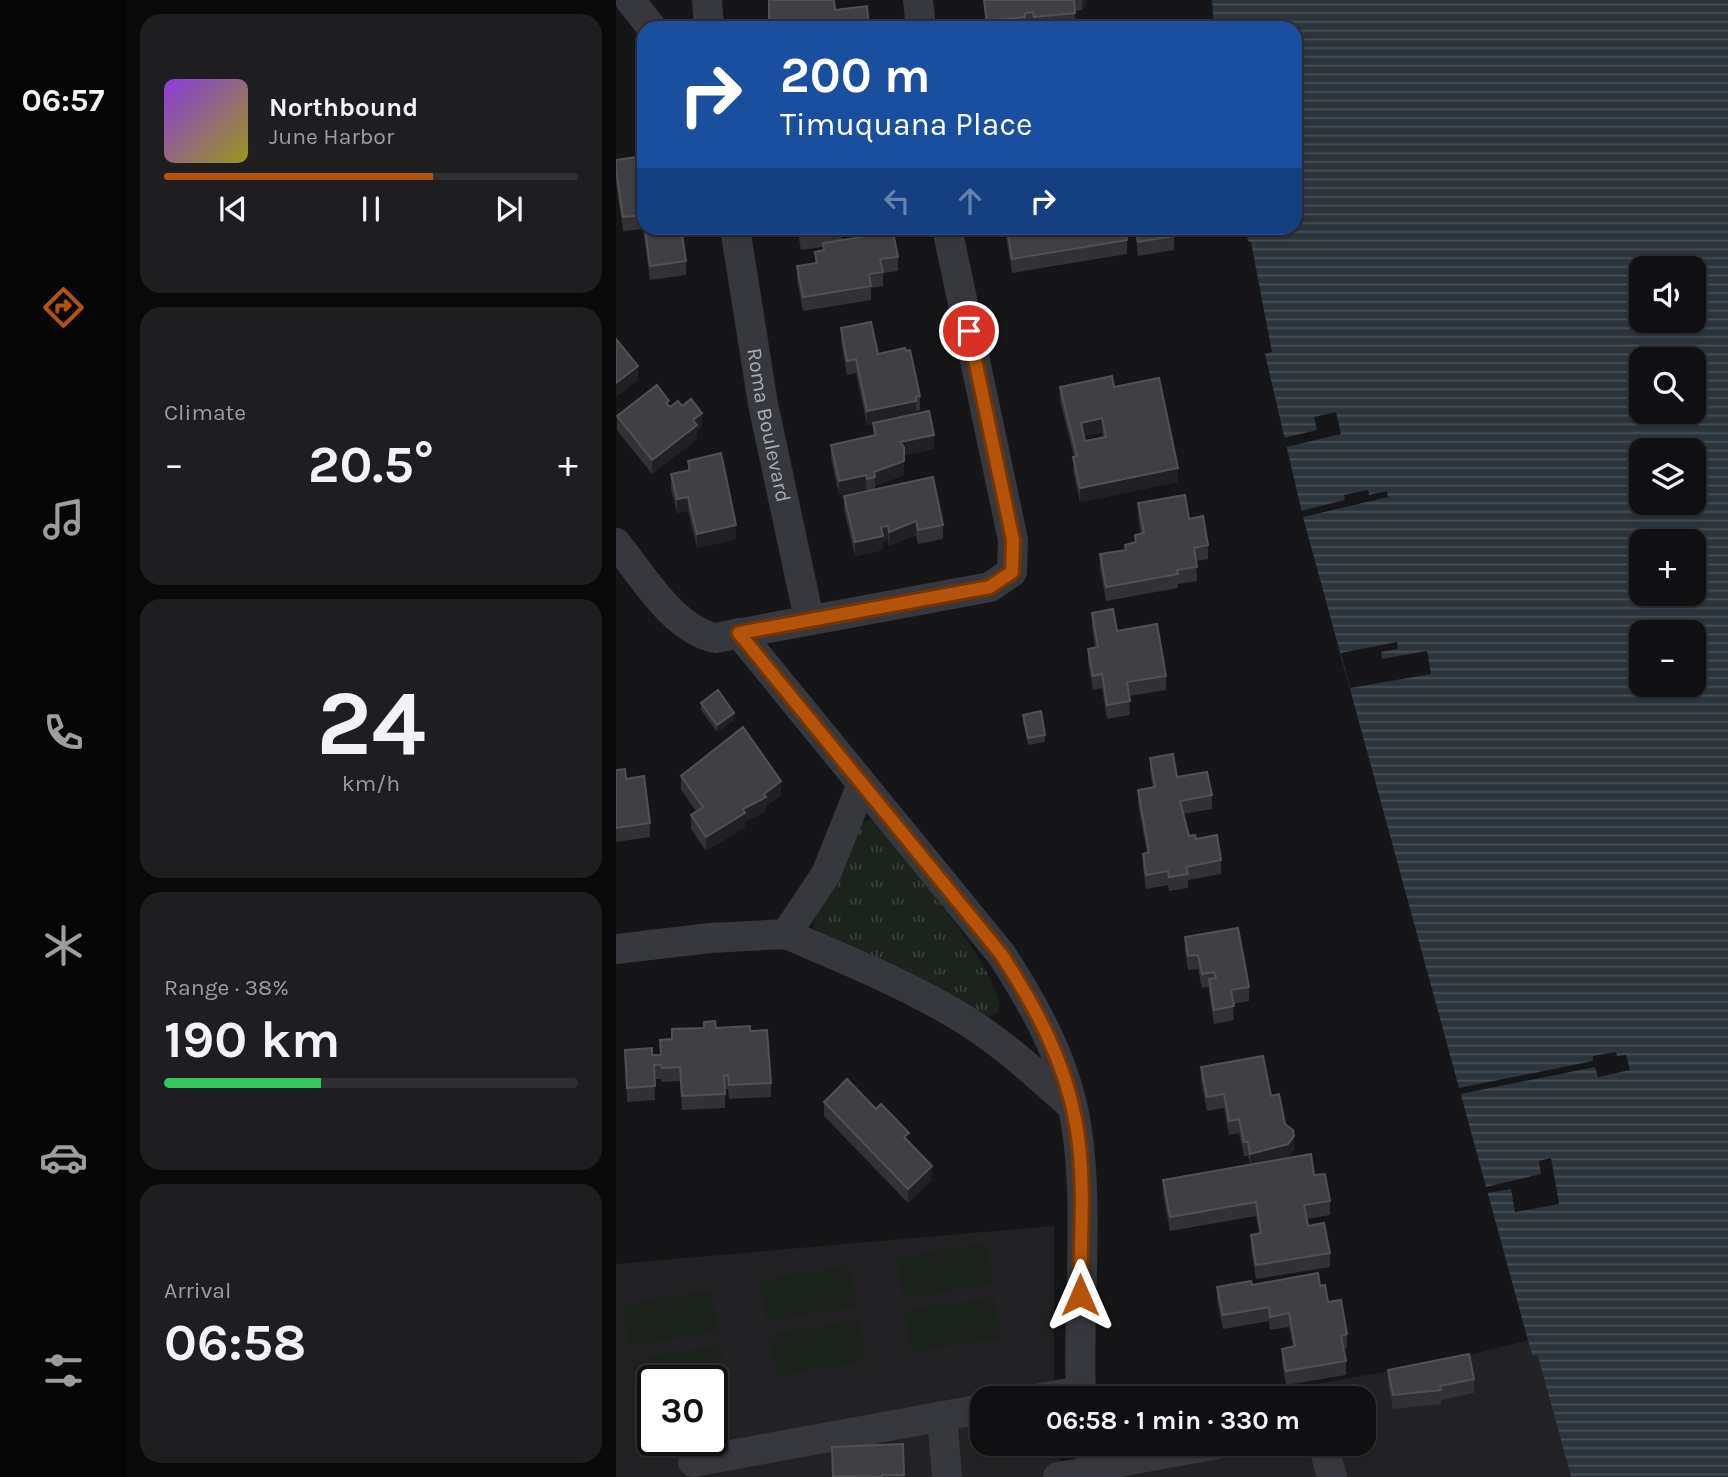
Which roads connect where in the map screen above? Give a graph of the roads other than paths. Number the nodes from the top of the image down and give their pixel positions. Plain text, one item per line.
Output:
1 (630, 0) edge
2 (707, 0) edge
3 (918, 0) edge
4 (646, 21) edge
5 (708, 21) edge
6 (920, 21) edge
7 (736, 235) edge
8 (948, 235) edge
9 (616, 543) edge
10 (809, 619) junction
11 (739, 633) junction
12 (862, 784) junction
13 (786, 934) junction
14 (616, 949) edge
15 (1071, 1105) junction
16 (1081, 1386) edge
17 (970, 1411) edge
18 (942, 1416) junction
19 (1150, 1456) edge
20 (1326, 1456) edge
21 (693, 1462) dead end
22 (1089, 1467) edge
23 (947, 1477) edge
24 (1058, 1477) edge
25 (1332, 1477) edge

1 - 4 street
2 - 5 street
3 - 6 street
7 - 10 street, Roma Boulevard
8 - 10 street
9 - 11 street
10 - 11 street
11 - 12 street
12 - 13 street
12 - 15 street
13 - 14 street
13 - 15 street
15 - 16 street
17 - 18 street
18 - 21 street
18 - 23 street
19 - 22 street
20 - 25 street
22 - 24 street

